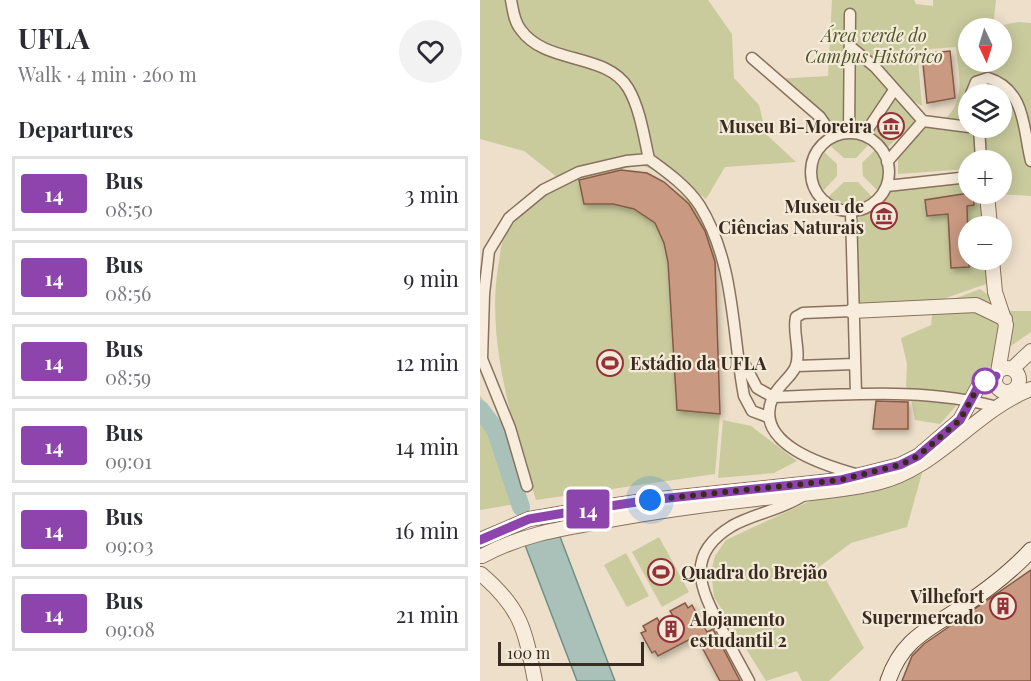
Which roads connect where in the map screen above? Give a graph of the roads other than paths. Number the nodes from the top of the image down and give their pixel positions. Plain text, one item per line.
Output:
1 (511, 0) edge
2 (850, 14) dead end
3 (851, 47) junction
4 (752, 58) dead end
5 (975, 84) edge
6 (998, 84) edge
7 (894, 90) junction
8 (1012, 95) edge
9 (923, 121) junction
10 (958, 126) edge
11 (849, 133) junction
12 (864, 135) junction
13 (833, 136) junction
14 (650, 159) junction
15 (1031, 160) edge
16 (887, 162) junction
17 (958, 178) edge
18 (887, 186) junction
19 (851, 212) junction
20 (993, 270) edge
21 (995, 292) junction
22 (976, 305) junction
23 (852, 311) junction
24 (1005, 319) junction
25 (1031, 351) edge
26 (739, 352) junction
27 (481, 359) edge
28 (854, 364) junction
29 (796, 366) junction
30 (1002, 372) junction
31 (1031, 389) edge
32 (856, 394) junction
33 (1011, 394) junction
34 (773, 397) junction
35 (969, 401) junction
36 (997, 407) junction
37 (768, 417) junction
38 (863, 476) junction
39 (527, 486) dead end
40 (807, 494) junction
41 (753, 499) junction
42 (748, 518) junction
43 (480, 540) edge
44 (1031, 550) edge
45 (481, 555) edge
46 (480, 574) edge
47 (535, 681) edge
48 (749, 681) edge
49 (888, 681) edge

1 - 14 street
2 - 3 street
3 - 7 street
3 - 11 street
4 - 13 street
5 - 6 street
7 - 9 street
7 - 12 street
8 - 15 street
9 - 10 street
9 - 16 street
11 - 12 street
11 - 13 street
12 - 16 street
13 - 19 street
14 - 26 street
14 - 27 street
16 - 18 street
17 - 18 street
18 - 19 street
19 - 23 street
20 - 21 street
21 - 22 street
21 - 24 street
22 - 23 street
22 - 24 street
23 - 28 street
23 - 29 street
24 - 30 street
25 - 30 street
26 - 34 street
26 - 37 street
27 - 39 street
28 - 29 street
28 - 32 street
29 - 34 street
30 - 33 street
30 - 33 street
30 - 35 street
31 - 33 street
32 - 34 street
32 - 35 street
33 - 36 street
34 - 37 street
35 - 36 street
35 - 38 street
36 - 40 street
37 - 38 street
38 - 43 street
40 - 41 street
40 - 42 street
41 - 42 street
41 - 45 street
42 - 48 street
44 - 49 main road
45 - 46 street
46 - 47 street

